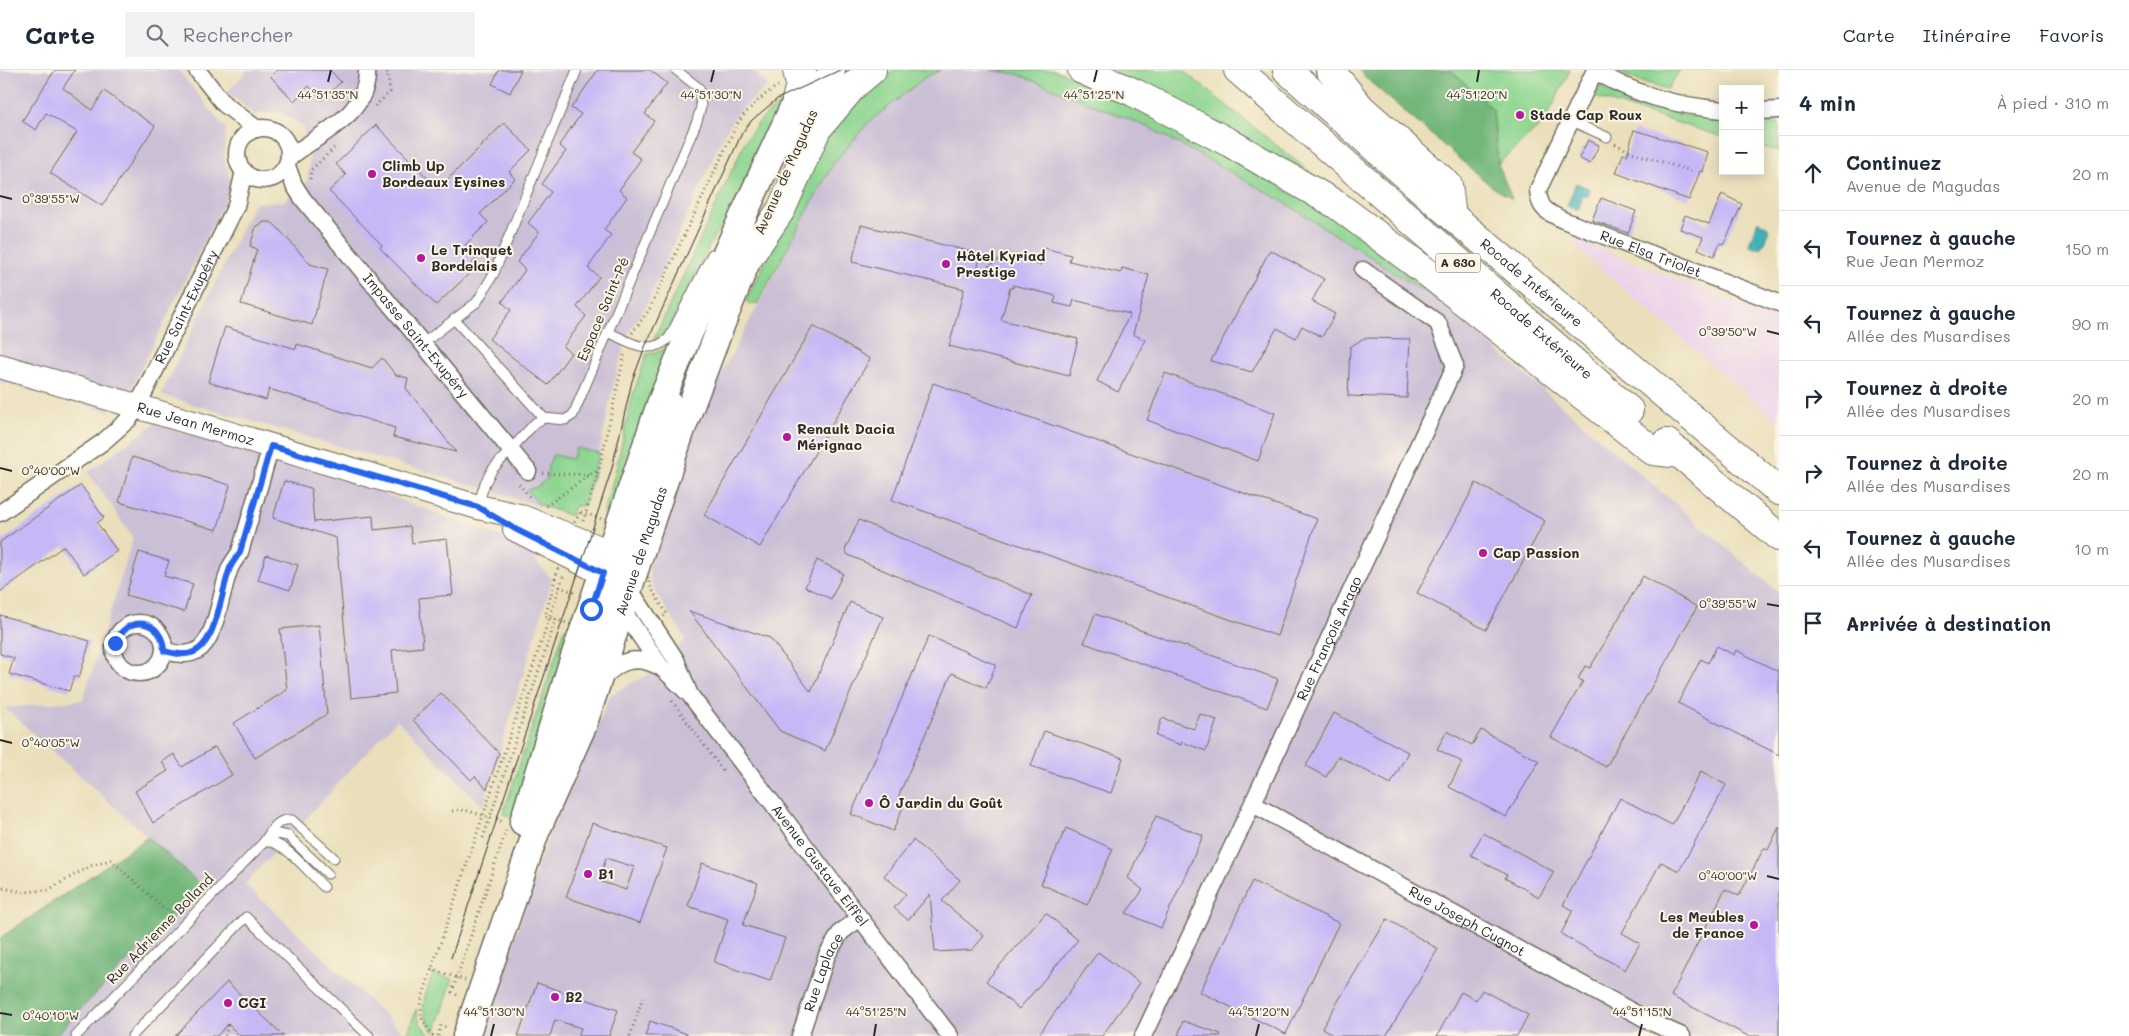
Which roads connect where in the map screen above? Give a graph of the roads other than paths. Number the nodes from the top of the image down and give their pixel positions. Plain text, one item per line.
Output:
1 (197, 70) edge
2 (367, 70) edge
3 (577, 70) edge
4 (676, 70) edge
5 (811, 70) edge
6 (832, 70) edge
7 (872, 70) edge
8 (1082, 70) edge
9 (1238, 70) edge
10 (1287, 70) edge
11 (1330, 70) edge
12 (1595, 71) edge
13 (792, 85) edge
14 (224, 104) junction
15 (1719, 109) edge
16 (1779, 110) edge
17 (1764, 111) edge
18 (1571, 121) junction
19 (257, 129) junction
20 (283, 137) junction
21 (316, 138) junction
22 (241, 140) junction
23 (1608, 140) road end
24 (279, 170) junction
25 (244, 172) junction
26 (236, 206) junction
27 (1452, 216) junction
28 (725, 239) junction
29 (747, 260) junction
30 (1363, 270) dead end
31 (720, 289) dead end
32 (1779, 303) edge
33 (454, 319) junction
34 (608, 332) junction
35 (422, 344) junction
36 (3, 370) edge
37 (137, 406) junction
38 (544, 418) junction
39 (271, 446) junction
40 (510, 449) junction
41 (1680, 454) junction
42 (528, 472) road end
43 (1779, 491) edge
44 (478, 507) junction
45 (0, 513) edge
46 (1779, 537) edge
47 (616, 579) junction
48 (164, 651) dead end
49 (661, 668) junction
50 (598, 684) junction
51 (690, 695) junction
52 (563, 769) junction
53 (1253, 804) junction
54 (264, 842) junction
55 (334, 858) dead end
56 (328, 874) dead end
57 (324, 888) dead end
58 (860, 918) junction
59 (456, 1030) edge
60 (76, 1036) edge
61 (132, 1036) edge
62 (369, 1036) edge
63 (800, 1036) edge
64 (950, 1036) edge
65 (1143, 1036) edge
66 (1682, 1036) edge

1 - 14 street
2 - 21 street, Rue Saint-Exupéry
3 - 33 lane
4 - 34 lane, Espace Saint-Pé
5 - 13 main road, Avenue de Magudas
6 - 29 main road, Avenue de Magudas
7 - 29 highway
8 - 41 highway
9 - 41 highway, Rocade Extérieure / A 630
10 - 27 highway, Rocade Intérieure / A 630
11 - 27 highway
12 - 15 street
12 - 18 street
13 - 28 main road, Avenue de Magudas
14 - 19 street
14 - 22 street
16 - 17 street
18 - 23 lane
18 - 32 street, Rue Elsa Triolet
19 - 20 street
19 - 22 street
20 - 21 street
20 - 24 street
21 - 24 street, Rue Saint-Exupéry
22 - 25 street
24 - 25 street
24 - 26 street, Rue Saint-Exupéry
24 - 35 street, Impasse Saint-Exupéry
25 - 26 street, Rue Saint-Exupéry
26 - 37 street, Rue Saint-Exupéry
27 - 43 highway, Rocade Intérieure / A 630
28 - 31 lane
28 - 34 lane
28 - 47 main road, Avenue de Magudas
29 - 47 main road, Avenue de Magudas
30 - 53 street, Rue François Arago
33 - 35 lane
33 - 38 lane
34 - 38 lane, Espace Saint-Pé
35 - 40 street, Impasse Saint-Exupéry
36 - 37 main road, Rue Jean Mermoz
37 - 39 main road, Rue Jean Mermoz
37 - 45 street, Rue Saint-Exupéry
38 - 40 lane
39 - 44 main road, Rue Jean Mermoz
39 - 48 street
40 - 42 street, Impasse Saint-Exupéry
40 - 44 lane
41 - 46 highway, Rocade Extérieure / A 630
44 - 47 main road, Rue Jean Mermoz
44 - 47 main road, Rue Jean Mermoz
47 - 49 street, Avenue Gustave Eiffel
47 - 50 main road, Avenue de Magudas
47 - 51 street, Avenue Gustave Eiffel
47 - 52 main road
47 - 59 main road, Avenue de Magudas
49 - 50 street, Avenue Gustave Eiffel
49 - 51 street, Avenue Gustave Eiffel
50 - 52 main road, Avenue de Magudas
51 - 58 street, Avenue Gustave Eiffel
52 - 59 main road, Avenue de Magudas
53 - 65 street, Rue François Arago
53 - 66 street, Rue Joseph Cugnot
54 - 55 lane, Rue Adrienne Bolland
54 - 56 lane
54 - 57 lane
54 - 60 lane, Rue Adrienne Bolland
58 - 63 street, Rue Laplace
58 - 64 street, Avenue Gustave Eiffel
61 - 62 lane

